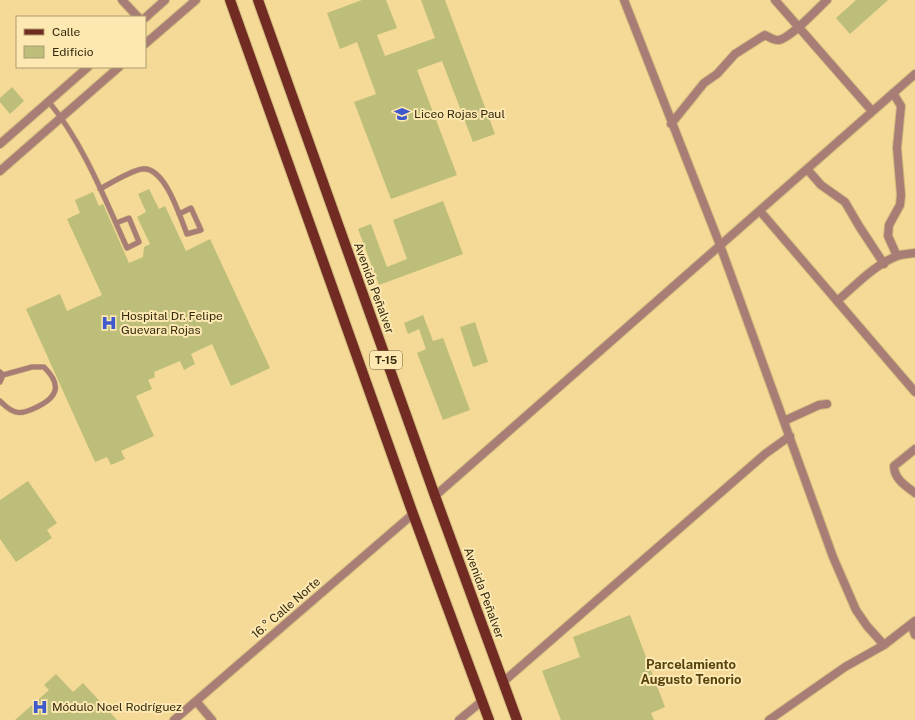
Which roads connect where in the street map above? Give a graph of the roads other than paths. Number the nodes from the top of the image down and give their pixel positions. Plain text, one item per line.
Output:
1 (122, 0) edge
2 (165, 0) edge
3 (196, 0) edge
4 (230, 0) edge
5 (258, 0) edge
6 (624, 0) edge
7 (775, 0) edge
8 (827, 0) edge
9 (137, 16) edge
10 (146, 17) edge
11 (798, 27) junction
12 (146, 43) edge
13 (87, 68) edge
14 (118, 68) edge
15 (915, 74) edge
16 (893, 93) junction
17 (48, 102) junction
18 (872, 111) junction
19 (61, 117) junction
20 (671, 124) junction
21 (0, 144) edge
22 (807, 169) junction
23 (0, 171) edge
24 (100, 189) junction
25 (760, 211) junction
26 (179, 214) junction
27 (116, 223) junction
28 (720, 245) junction
29 (915, 253) edge
30 (897, 256) junction
31 (884, 264) junction
32 (837, 301) junction
33 (1, 373) edge
34 (0, 382) edge
35 (915, 392) edge
36 (0, 401) edge
37 (827, 404) dead end
38 (784, 421) junction
39 (790, 436) junction
40 (915, 449) edge
41 (915, 493) edge
42 (435, 496) junction
43 (413, 514) junction
44 (913, 623) edge
45 (915, 635) edge
46 (884, 645) junction
47 (503, 682) junction
48 (482, 700) junction
49 (196, 701) junction
50 (174, 720) edge
51 (212, 720) edge
52 (459, 720) edge
53 (490, 720) edge
54 (517, 720) edge
55 (769, 720) edge

1 - 9 street
2 - 10 street
3 - 12 street
4 - 43 main road, T-15
5 - 42 main road, Avenida Peñalver / T-15
6 - 20 street
7 - 11 street
8 - 11 street
11 - 18 street
11 - 20 street
13 - 17 street
14 - 19 street
15 - 16 street
16 - 18 street
16 - 30 street
17 - 19 lane
17 - 21 street
18 - 22 street
19 - 23 street
19 - 24 lane
20 - 28 street
22 - 25 street
22 - 31 street
24 - 26 lane
24 - 27 lane
25 - 28 street
25 - 32 street
26 - 26 lane
27 - 27 lane
28 - 38 street
28 - 42 street
29 - 30 street
30 - 31 street
31 - 32 street
32 - 35 street
33 - 34 lane
33 - 36 lane
37 - 38 street
38 - 39 street
39 - 46 street
39 - 47 street
40 - 41 street
42 - 47 main road, Avenida Peñalver / T-15
43 - 48 main road, T-15
43 - 49 street, 16.° Calle Norte
44 - 45 street
44 - 46 street
46 - 55 street
47 - 54 main road, Avenida Peñalver / T-15
48 - 52 street
48 - 53 main road, T-15
49 - 50 street, 16.° Calle Norte
49 - 51 street

